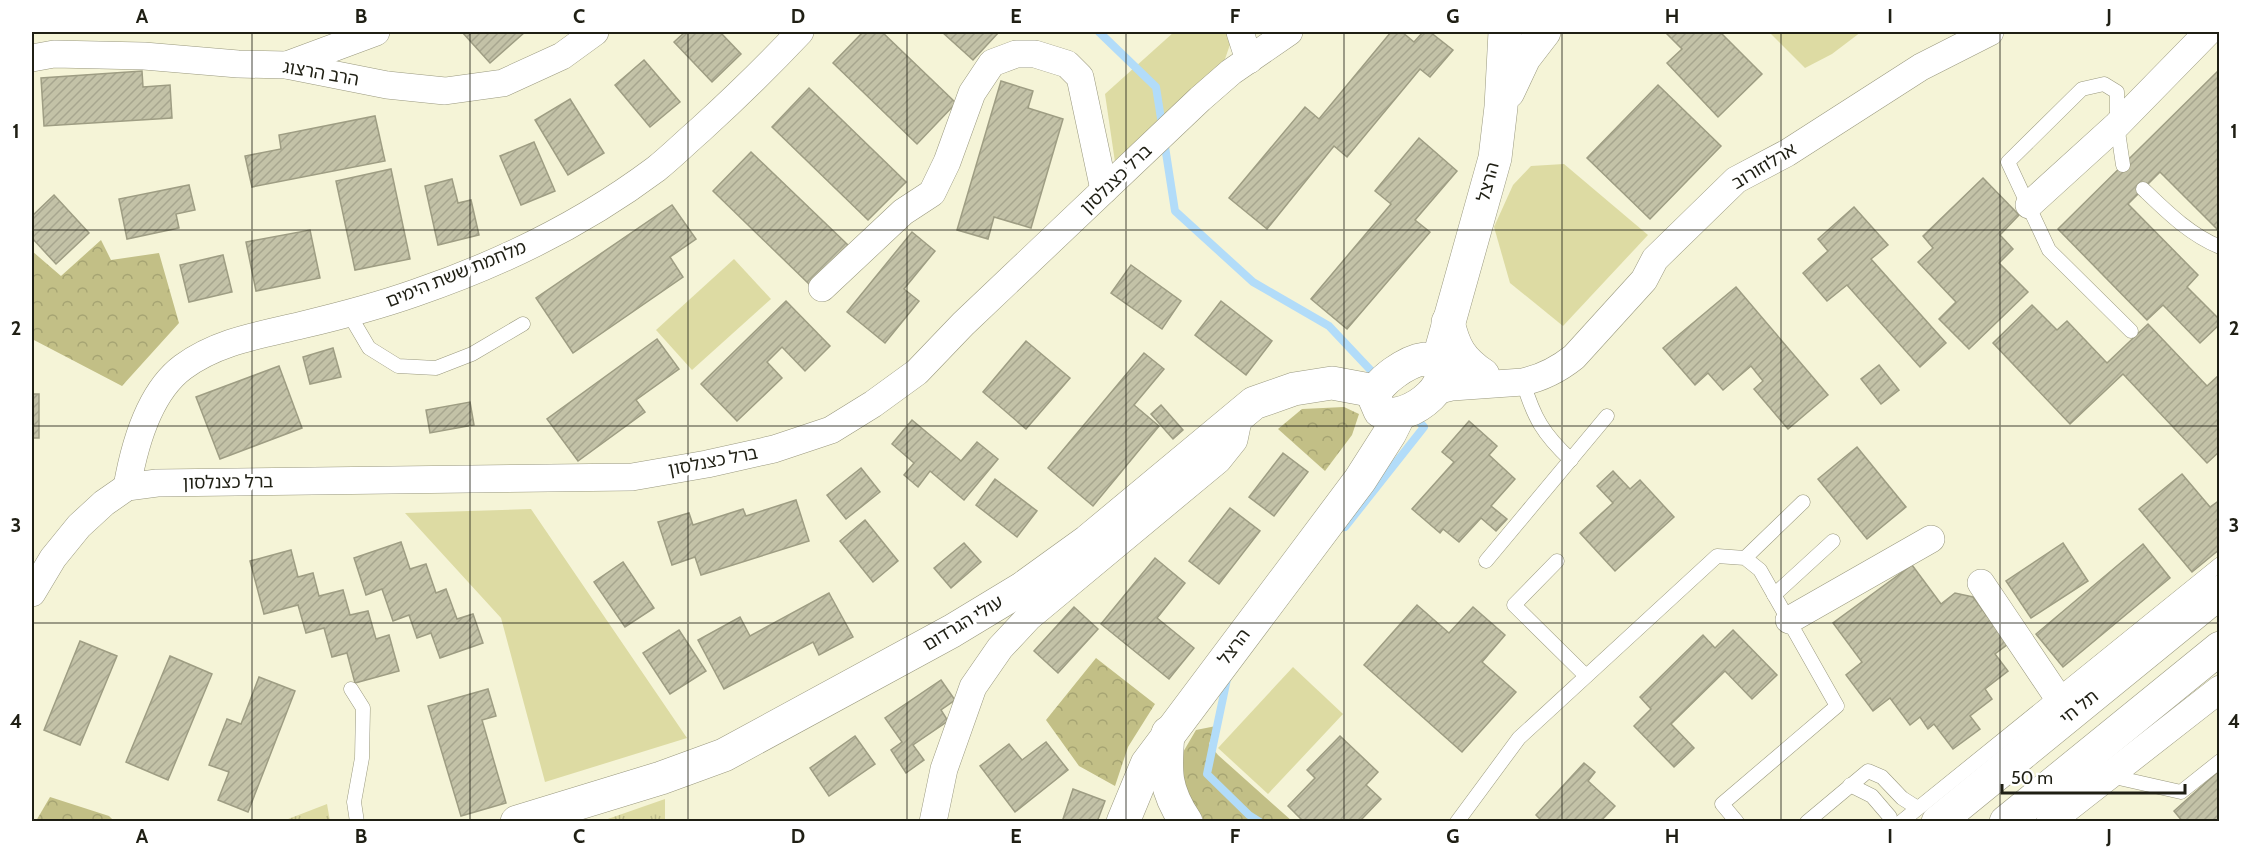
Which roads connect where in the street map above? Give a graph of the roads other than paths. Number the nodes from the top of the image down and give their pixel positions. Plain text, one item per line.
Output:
1 (376, 32) edge
2 (595, 32) edge
3 (800, 32) edge
4 (1240, 32) edge
5 (1289, 32) edge
6 (1504, 32) edge
7 (1525, 32) edge
8 (1539, 32) edge
9 (1545, 32) edge
10 (1990, 32) edge
11 (2208, 32) edge
12 (32, 58) edge
13 (1249, 60) junction
14 (286, 65) junction
15 (1501, 107) junction
16 (2117, 125) junction
17 (2123, 165) dead end
18 (2143, 189) dead end
19 (1104, 190) junction
20 (2029, 205) junction
21 (2220, 247) edge
22 (1468, 256) junction
23 (822, 288) dead end
24 (349, 314) junction
25 (1448, 322) junction
26 (523, 324) dead end
27 (2131, 331) dead end
28 (1551, 371) junction
29 (1433, 372) junction
30 (1484, 375) junction
31 (1523, 382) junction
32 (1385, 406) junction
33 (1239, 416) junction
34 (1607, 416) dead end
35 (1571, 460) junction
36 (127, 487) junction
37 (1803, 502) dead end
38 (1931, 539) dead end
39 (1833, 541) dead end
40 (1745, 558) junction
41 (1486, 561) dead end
42 (1557, 561) dead end
43 (2220, 564) edge
44 (1982, 582) dead end
45 (2220, 592) edge
46 (32, 593) edge
47 (1774, 595) junction
48 (1789, 620) junction
49 (2220, 648) edge
50 (1586, 676) junction
51 (351, 689) dead end
52 (2220, 689) edge
53 (2057, 696) junction
54 (1168, 733) junction
55 (2220, 761) edge
56 (2110, 776) junction
57 (1850, 785) junction
58 (1927, 814) edge
59 (357, 822) edge
60 (517, 822) edge
61 (933, 822) edge
62 (1123, 822) edge
63 (1186, 822) edge
64 (1457, 822) edge
65 (1737, 822) edge
66 (1807, 822) edge
67 (1889, 822) edge
68 (1901, 822) edge
69 (2006, 822) edge
70 (2050, 822) edge

1 - 14 street
2 - 14 street, הרב הרצוג
3 - 24 street, מלחמת ששת הימים
4 - 13 street
5 - 13 street, ברל כצנלסון
6 - 15 main road, הרצל
7 - 8 main road
9 - 15 main road, הרצל
10 - 28 street, ארלוזורוב
11 - 16 street
12 - 14 street, הרב הרצוג
13 - 19 street, ברל כצנלסון
15 - 22 main road, הרצל
16 - 17 lane
16 - 20 street
16 - 20 lane
18 - 21 lane
19 - 23 street
19 - 36 street, ברל כצנלסון
20 - 27 lane
22 - 25 main road, הרצל
22 - 29 main road, הרצל
24 - 26 lane
24 - 36 street, מלחמת ששת הימים
25 - 29 main road, הרצל
25 - 30 main road
28 - 30 street, ארלוזורוב
28 - 31 street, ארלוזורוב
29 - 30 street, ארלוזורוב
29 - 31 street, ארלוזורוב
29 - 32 main road
31 - 35 lane
32 - 33 main road, עולי הגרדום
32 - 54 main road, הרצל
33 - 60 main road, עולי הגרדום
33 - 61 street
34 - 35 lane
35 - 41 lane
36 - 46 street, ברל כצנלסון
37 - 40 lane
38 - 48 street
39 - 47 lane
40 - 47 lane
40 - 50 lane
42 - 50 lane
43 - 53 lane
44 - 53 street
45 - 58 main road, תל חי
47 - 48 lane
48 - 65 lane
49 - 69 main road
50 - 64 lane
51 - 59 lane
52 - 56 street
53 - 58 lane
54 - 62 main road, הרצל
54 - 63 main road
55 - 56 lane
56 - 70 street
57 - 58 lane
57 - 66 lane
57 - 67 lane
58 - 68 lane

